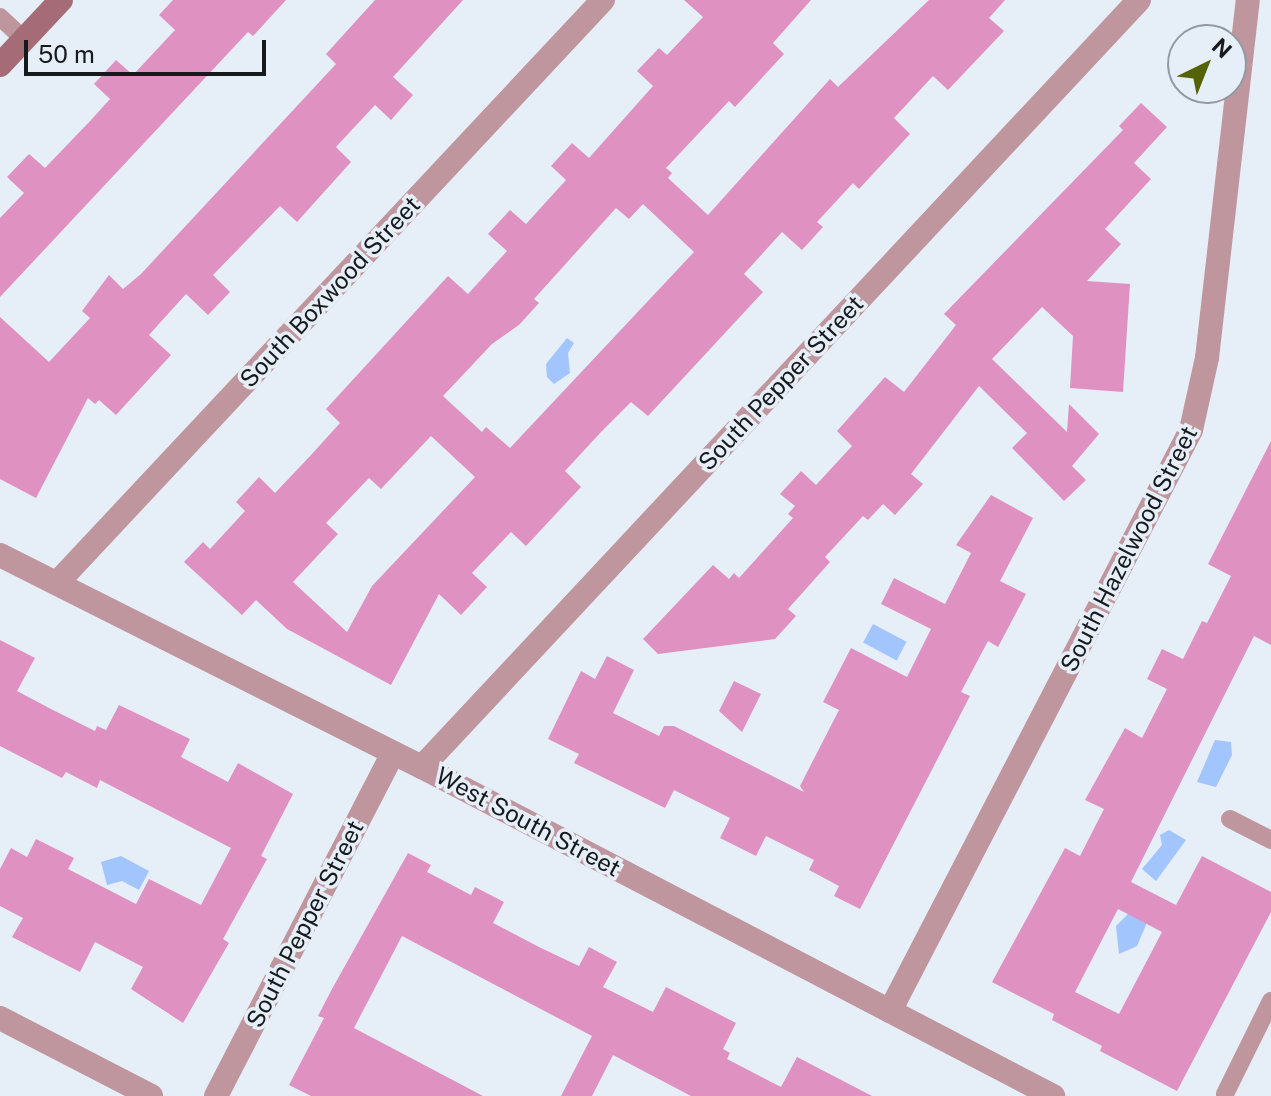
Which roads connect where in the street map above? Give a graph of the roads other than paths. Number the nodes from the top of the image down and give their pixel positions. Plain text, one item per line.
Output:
1 (61, 0) edge
2 (603, 0) edge
3 (1139, 0) edge
4 (1248, 0) edge
5 (0, 17) edge
6 (24, 39) junction
7 (0, 65) edge
8 (0, 555) edge
9 (57, 583) junction
10 (393, 753) junction
11 (422, 767) junction
12 (1230, 819) dead end
13 (1271, 840) edge
14 (1271, 1001) edge
15 (890, 1011) junction
16 (0, 1018) edge
17 (1225, 1094) edge
18 (151, 1096) edge
19 (216, 1096) edge
20 (1053, 1096) edge

1 - 6 street
2 - 9 street, South Boxwood Street
3 - 11 street, South Pepper Street
4 - 15 street, South Hazelwood Street
5 - 6 lane
6 - 7 street
8 - 9 street, West South Street
9 - 10 street, West South Street
10 - 11 street, West South Street
10 - 19 street, South Pepper Street
11 - 15 street, West South Street
12 - 13 lane
14 - 17 lane
15 - 20 street, West South Street
16 - 18 street

